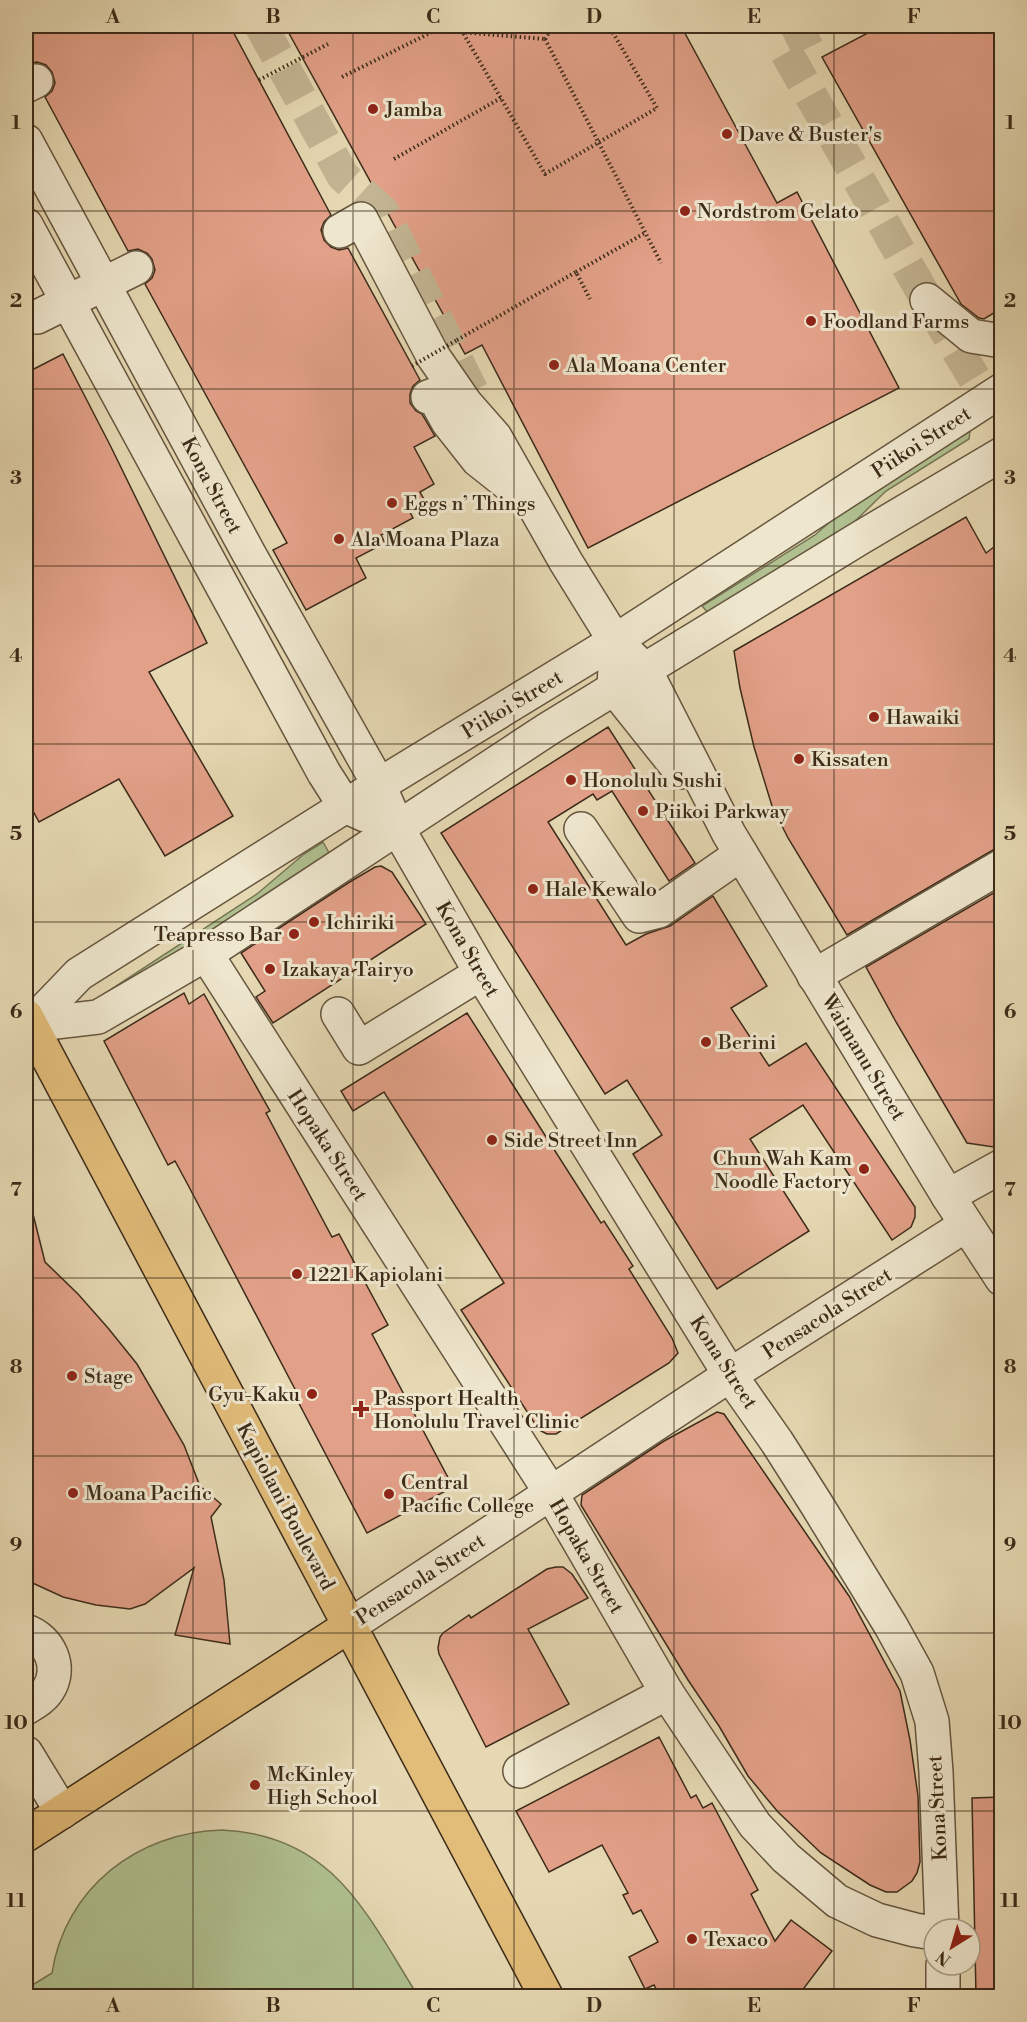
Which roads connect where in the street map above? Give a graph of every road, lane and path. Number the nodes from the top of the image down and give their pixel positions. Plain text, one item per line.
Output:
1 (459, 26) edge
2 (553, 26) edge
3 (609, 26) edge
4 (545, 39) junction
5 (328, 44) dead end
6 (342, 77) dead end
7 (259, 80) dead end
8 (501, 98) junction
9 (26, 141) edge
10 (598, 143) junction
11 (394, 159) dead end
12 (340, 231) dead end
13 (645, 233) junction
14 (30, 245) edge
15 (136, 268) dead end
16 (576, 272) junction
17 (103, 283) junction
18 (591, 299) dead end
19 (927, 300) dead end
20 (67, 301) junction
21 (37, 317) dead end
22 (1002, 341) edge
23 (412, 366) dead end
24 (429, 397) dead end
25 (997, 401) edge
26 (1002, 454) edge
27 (532, 503) junction
28 (615, 641) junction
29 (645, 670) junction
30 (614, 688) junction
31 (379, 785) junction
32 (345, 806) junction
33 (398, 829) junction
34 (581, 829) dead end
35 (735, 844) junction
36 (1002, 866) edge
37 (206, 954) junction
38 (481, 974) junction
39 (814, 975) junction
40 (338, 1014) dead end
41 (27, 1023) edge
42 (1002, 1166) edge
43 (948, 1196) junction
44 (966, 1225) junction
45 (1002, 1279) edge
46 (730, 1375) junction
47 (551, 1493) junction
48 (349, 1626) junction
49 (26, 1630) edge
50 (667, 1693) junction
51 (26, 1708) edge
52 (26, 1753) edge
53 (520, 1771) dead end
54 (62, 1812) junction
55 (26, 1835) edge
56 (942, 1917) edge
57 (922, 1931) edge
58 (943, 1977) edge
59 (546, 1996) edge
60 (943, 1996) edge

1 - 8 path
2 - 4 path
3 - 10 path
4 - 6 path
4 - 13 path
5 - 7 path, bridge
8 - 10 path
8 - 11 path
9 - 17 street, Kona Street
10 - 13 path
12 - 27 street, Waimanu Street
13 - 16 path
14 - 20 street, Kona Street
15 - 17 street
16 - 18 path
16 - 23 path, bridge
17 - 20 street
17 - 31 street, Kona Street
19 - 22 street
20 - 21 street
20 - 32 street, Kona Street
24 - 27 street
25 - 28 street, Piikoi Street
26 - 29 street, Piikoi Street
27 - 28 street, Waimanu Street
28 - 29 street, Waimanu Street
28 - 30 street
28 - 31 street, Piikoi Street
29 - 30 street, Piikoi Street
29 - 35 street, Waimanu Street
30 - 33 street, Piikoi Street
30 - 35 street, Waimanu Street
31 - 32 street, Piikoi Street
31 - 33 street, Kona Street
32 - 33 street
32 - 41 street, Piikoi Street
33 - 37 street, Piikoi Street
33 - 38 street, Kona Street
34 - 35 street
35 - 39 street, Waimanu Street
36 - 39 street
37 - 41 street, Piikoi Street
37 - 47 street, Hopaka Street
38 - 40 street
38 - 46 street, Kona Street
39 - 43 street, Waimanu Street
41 - 48 main road, Kapiolani Boulevard
42 - 43 street
43 - 44 street, Waimanu Street
44 - 45 street, Waimanu Street
44 - 46 street, Pensacola Street
46 - 47 street, Pensacola Street
46 - 56 street, Kona Street
47 - 48 street, Pensacola Street
47 - 50 street, Hopaka Street
48 - 54 main road, Pensacola Street
48 - 59 main road, Kapiolani Boulevard
49 - 51 street
50 - 53 street
50 - 57 street, Hopaka Street
52 - 54 street
54 - 55 main road, Pensacola Street
58 - 60 street

